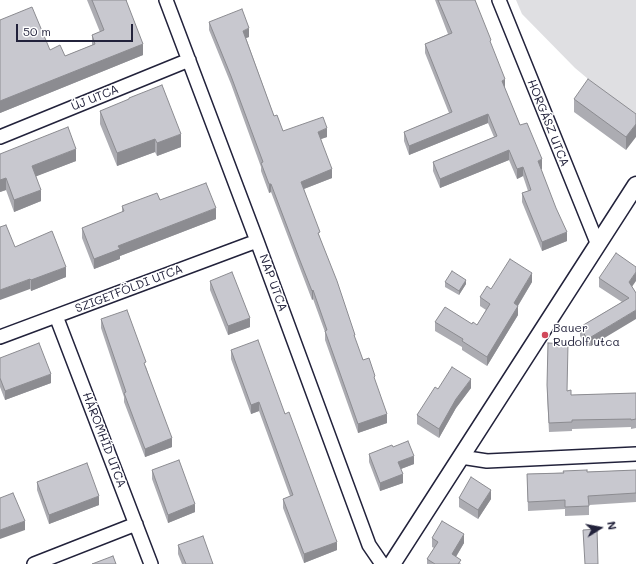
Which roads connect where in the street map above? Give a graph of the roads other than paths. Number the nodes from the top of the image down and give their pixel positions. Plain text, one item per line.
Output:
1 (166, 0) edge
2 (499, 0) edge
3 (189, 60) junction
4 (0, 137) edge
5 (636, 185) edge
6 (257, 241) junction
7 (598, 245) junction
8 (56, 316) junction
9 (0, 337) edge
10 (636, 454) edge
11 (461, 457) junction
12 (136, 524) junction
13 (34, 564) edge
14 (151, 564) edge
15 (382, 564) edge
16 (392, 564) edge

1 - 3 street, NAP UTCA
2 - 7 street, HORGÁSZ UTCA
3 - 4 street, ÚJ UTCA
3 - 6 street, NAP UTCA
5 - 7 street
6 - 8 street, SZIGETFÖLDI UTCA
6 - 15 street, NAP UTCA
7 - 11 street
8 - 9 street, SZIGETFÖLDI UTCA
8 - 12 street, HÁROMHÍD UTCA
10 - 11 street
11 - 16 street
12 - 13 street
12 - 14 street, HÁROMHÍD UTCA

